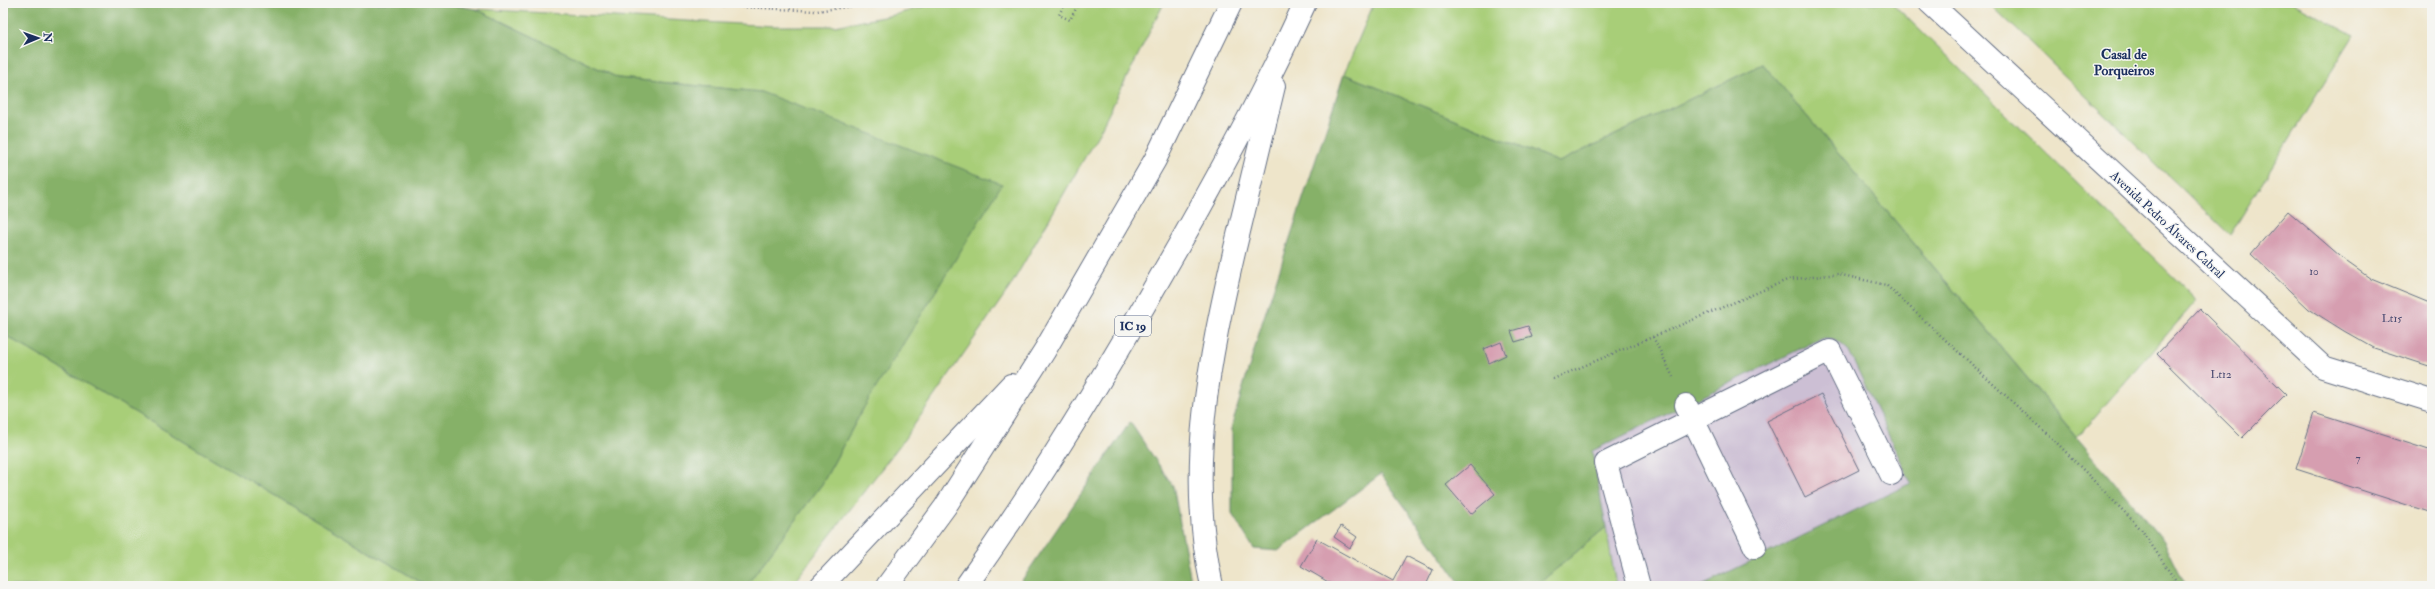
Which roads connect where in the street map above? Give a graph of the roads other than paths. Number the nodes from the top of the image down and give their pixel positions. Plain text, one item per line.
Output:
1 (1231, 3) edge
2 (1305, 3) edge
3 (1930, 3) edge
4 (1281, 56) junction
5 (1045, 350) junction
6 (2432, 401) edge
7 (1690, 412) junction
8 (1891, 474) dead end
9 (1755, 548) dead end
10 (821, 586) edge
11 (887, 586) edge
12 (966, 586) edge
13 (1212, 586) edge
14 (1639, 586) edge

1 - 5 main road
2 - 4 main road, IC 19
3 - 6 main road, Avenida Pedro Álvares Cabral
4 - 12 main road, IC 19
4 - 13 main road
5 - 10 main road
5 - 11 main road
7 - 8 main road
7 - 9 main road
7 - 14 main road

